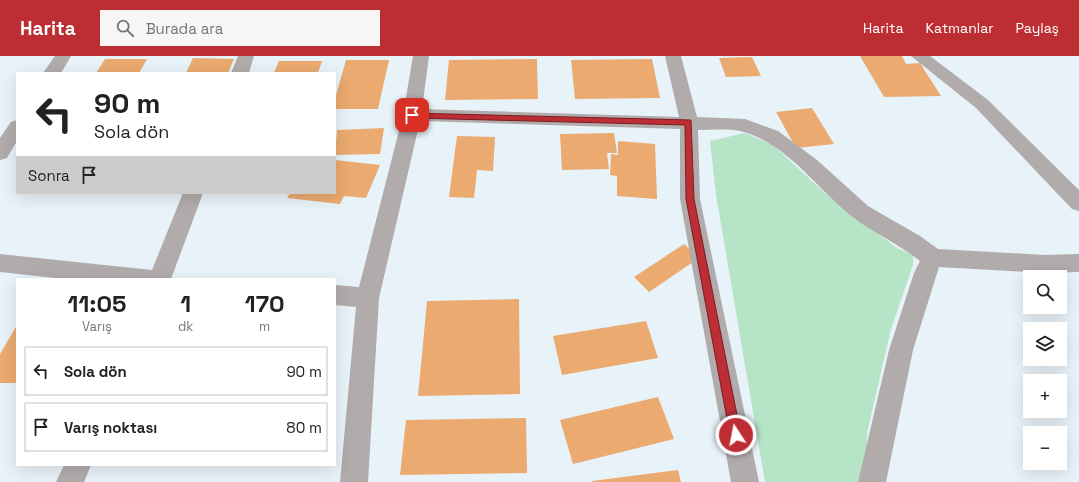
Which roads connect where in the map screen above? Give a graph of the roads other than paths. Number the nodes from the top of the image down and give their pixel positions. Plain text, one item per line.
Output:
1 (63, 56) edge
2 (246, 56) edge
3 (421, 56) edge
4 (673, 56) edge
5 (919, 56) edge
6 (53, 72) edge
7 (240, 72) edge
8 (412, 115) junction
9 (689, 122) junction
10 (9, 133) edge
11 (0, 153) edge
12 (193, 194) edge
13 (1079, 203) edge
14 (933, 258) junction
15 (0, 263) edge
16 (1079, 263) edge
17 (142, 278) edge
18 (160, 278) edge
19 (336, 295) edge
20 (368, 298) junction
21 (78, 466) edge
22 (70, 482) edge
23 (354, 482) edge
24 (745, 482) edge
25 (872, 482) edge

1 - 6 street
2 - 7 street
3 - 8 street
4 - 9 street
5 - 13 street
8 - 9 street
8 - 20 street
9 - 14 street
9 - 24 street
10 - 11 street
12 - 18 street
14 - 16 street
14 - 25 street
15 - 17 street
19 - 20 street
20 - 23 street
21 - 22 street

